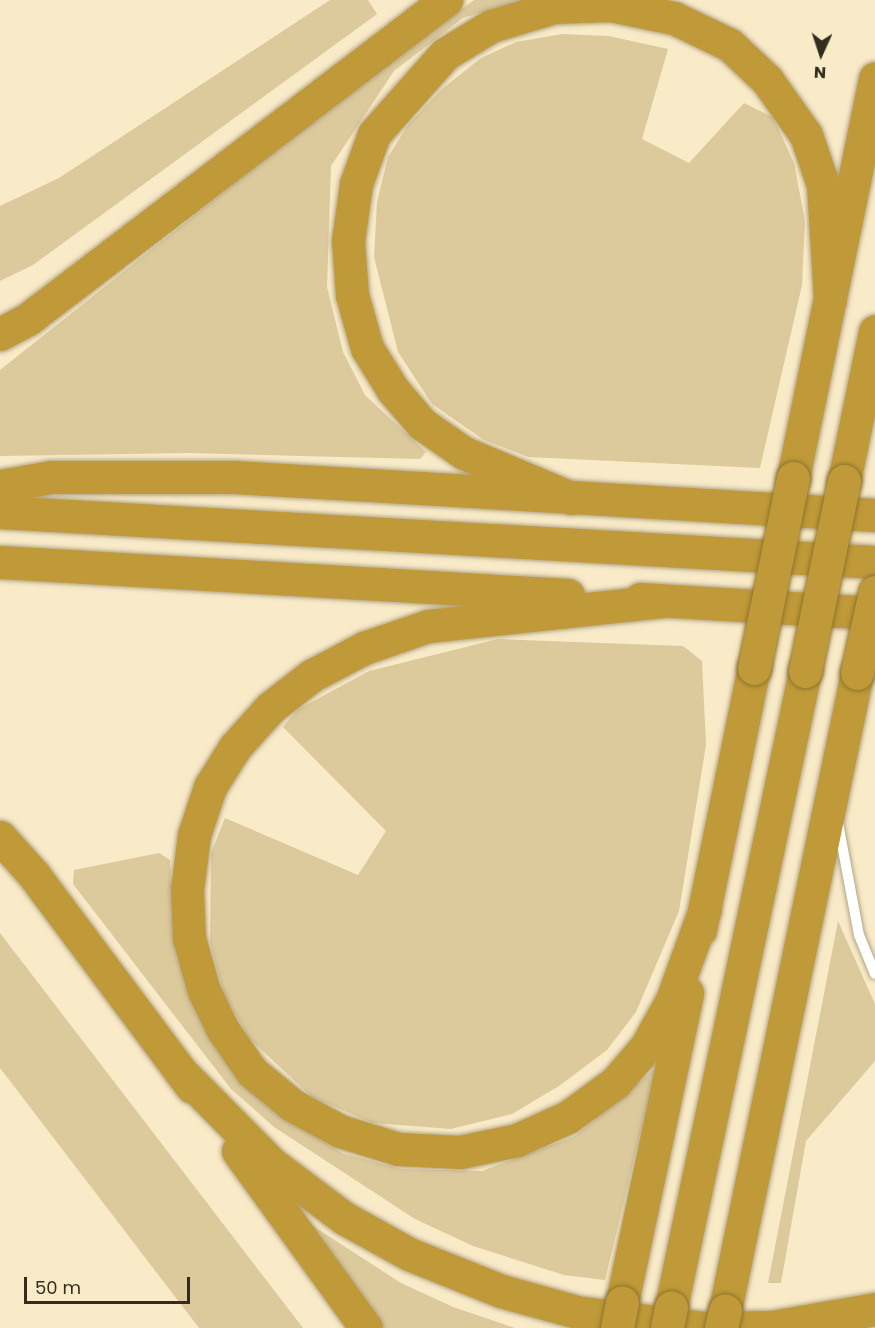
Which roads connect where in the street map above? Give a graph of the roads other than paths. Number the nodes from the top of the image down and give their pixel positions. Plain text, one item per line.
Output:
1 (446, 0) edge
2 (875, 78) edge
3 (830, 300) junction
4 (875, 331) edge
5 (0, 334) edge
6 (0, 486) edge
7 (571, 498) junction
8 (0, 512) edge
9 (875, 515) edge
10 (0, 562) edge
11 (875, 562) edge
12 (875, 592) edge
13 (662, 601) junction
14 (875, 613) edge
15 (832, 790) junction
16 (0, 837) edge
17 (705, 909) junction
18 (875, 974) edge
19 (180, 1071) junction
20 (875, 1309) edge
21 (620, 1315) edge
22 (669, 1318) edge
23 (723, 1319) edge
24 (366, 1328) edge

1 - 5 highway
2 - 3 highway
3 - 7 highway
3 - 17 highway, bridge
4 - 22 highway, bridge
6 - 7 highway
7 - 9 highway
8 - 11 highway
10 - 13 highway
12 - 15 highway, bridge
13 - 14 highway
13 - 17 highway
15 - 18 lane
15 - 23 highway
16 - 19 highway
17 - 21 highway
19 - 20 highway
19 - 24 highway

